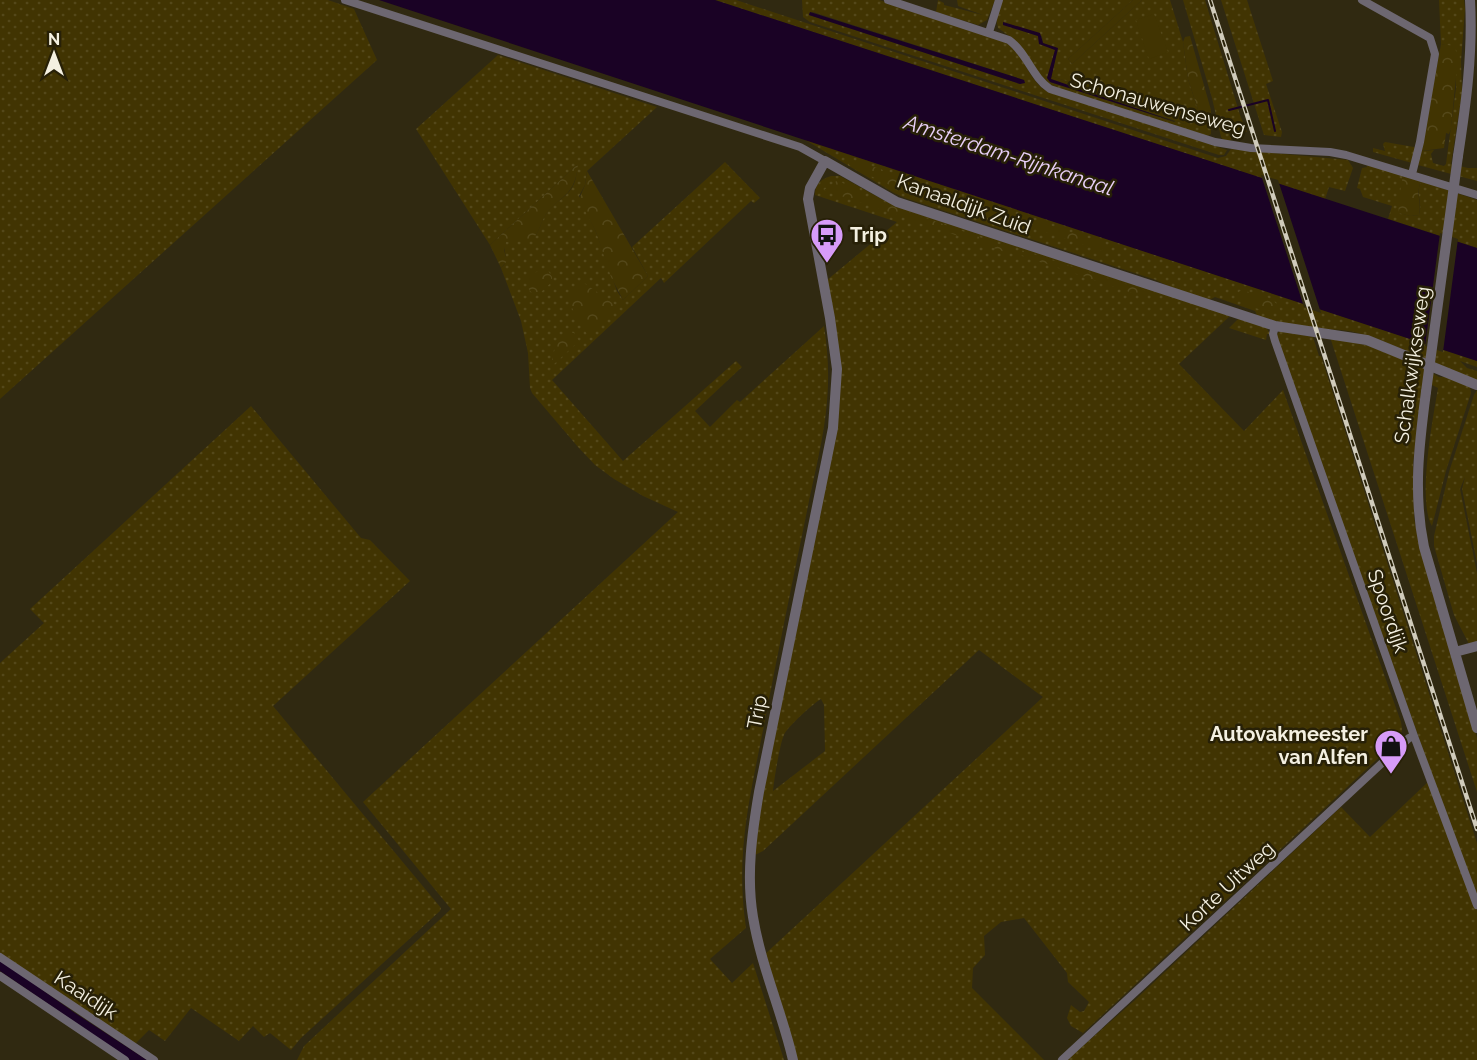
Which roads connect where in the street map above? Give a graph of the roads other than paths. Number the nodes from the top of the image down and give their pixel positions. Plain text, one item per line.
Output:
1 (345, 0) edge
2 (888, 0) edge
3 (999, 0) edge
4 (1362, 0) edge
5 (1470, 0) edge
6 (989, 32) junction
7 (825, 161) junction
8 (1412, 174) junction
9 (1477, 195) edge
10 (1275, 326) junction
11 (1477, 385) edge
12 (1477, 646) edge
13 (1455, 652) junction
14 (1477, 728) edge
15 (1414, 736) junction
16 (1477, 905) edge
17 (0, 957) edge
18 (0, 976) edge
19 (125, 1060) edge
20 (154, 1060) edge
21 (793, 1060) edge
22 (1062, 1060) edge

1 - 7 street, Kanaaldijk Zuid
2 - 6 street, Schonauwenseweg
3 - 6 street
4 - 8 street
5 - 13 street, Schalkwijkseweg, bridge
6 - 8 street, Schonauwenseweg
7 - 10 street, Kanaaldijk Zuid
7 - 21 street, Trip
8 - 9 street, Schonauwenseweg
10 - 11 street, Kanaaldijk Zuid
10 - 15 street, Spoordijk
12 - 13 street
13 - 14 street, Schalkwijkseweg
15 - 16 street, Spoordijk
15 - 22 street, Korte Uitweg
17 - 20 street, Kaaidijk
18 - 19 street

